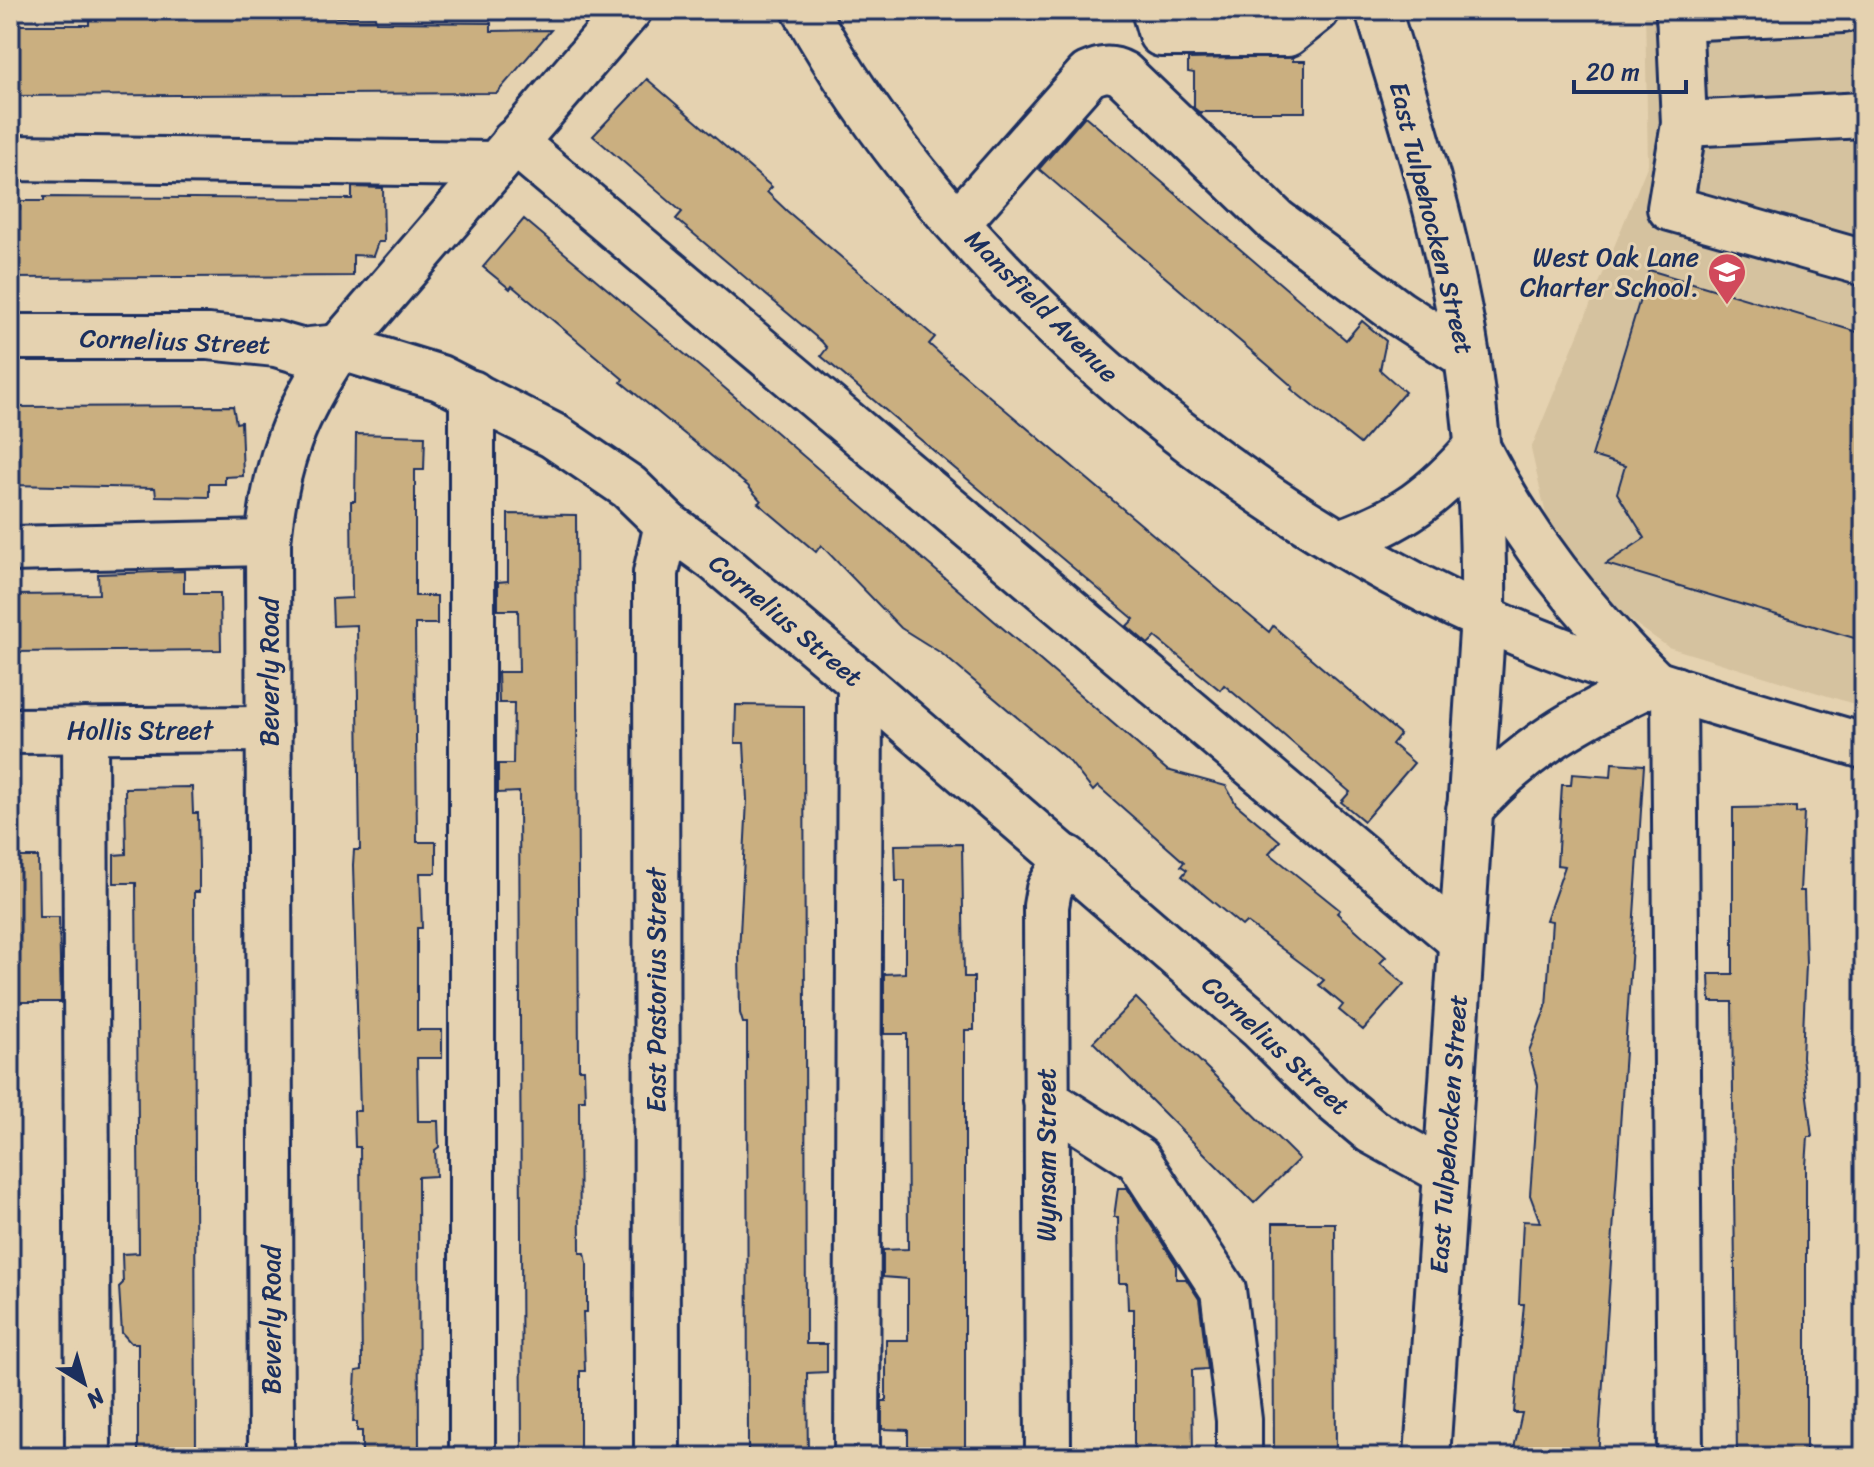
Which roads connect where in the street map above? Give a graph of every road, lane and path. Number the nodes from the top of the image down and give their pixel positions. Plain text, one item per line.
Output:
1 (805, 10) edge
2 (1378, 10) edge
3 (1843, 10) edge
4 (614, 13) edge
5 (1679, 14) edge
6 (1864, 115) edge
7 (1684, 124) junction
8 (505, 153) junction
9 (10, 158) edge
10 (958, 222) junction
11 (1864, 263) edge
12 (10, 337) edge
13 (339, 347) junction
14 (1467, 357) junction
15 (472, 393) junction
16 (1477, 447) junction
17 (667, 524) junction
18 (1340, 542) junction
19 (268, 543) junction
20 (10, 549) edge
21 (1483, 617) junction
22 (860, 682) junction
23 (1664, 685) junction
24 (269, 729) junction
25 (85, 730) junction
26 (10, 731) edge
27 (1864, 746) edge
28 (1469, 810) junction
29 (1067, 858) junction
30 (1460, 940) junction
31 (1046, 1100) junction
32 (1445, 1172) junction
33 (88, 1457) edge
34 (271, 1457) edge
35 (472, 1457) edge
36 (657, 1457) edge
37 (857, 1457) edge
38 (1048, 1457) edge
39 (1239, 1457) edge
40 (1427, 1457) edge
41 (1680, 1457) edge

1 - 10 street, Mansfield Avenue
2 - 14 street, East Tulpehocken Street
3 - 5 street
4 - 8 street, Beverly Road
5 - 7 street
6 - 7 street
7 - 11 street
8 - 9 street
8 - 13 street, Beverly Road
8 - 30 street
10 - 14 street
10 - 18 street, Mansfield Avenue
12 - 13 street, Cornelius Street
13 - 15 street, Cornelius Street
13 - 19 street, Beverly Road
14 - 16 street, East Tulpehocken Street
15 - 17 street, Cornelius Street
15 - 35 street
16 - 18 street
16 - 21 street, East Tulpehocken Street
16 - 23 street, Mansfield Avenue
17 - 22 street, Cornelius Street
17 - 36 street, East Pastorius Street
18 - 21 street, Mansfield Avenue
19 - 20 street
19 - 24 street, Beverly Road
21 - 23 street, Mansfield Avenue
21 - 28 street, East Tulpehocken Street
22 - 29 street, Cornelius Street
22 - 37 street
23 - 27 street, Mansfield Avenue
23 - 28 street
23 - 41 street
24 - 25 street, Hollis Street
24 - 34 street, Beverly Road
25 - 26 street, Hollis Street
25 - 33 street
28 - 30 street, East Tulpehocken Street
29 - 31 street, Wynsam Street
29 - 32 street, Cornelius Street
30 - 32 street, East Tulpehocken Street
31 - 38 street, Wynsam Street
31 - 39 street
32 - 40 street, East Tulpehocken Street

